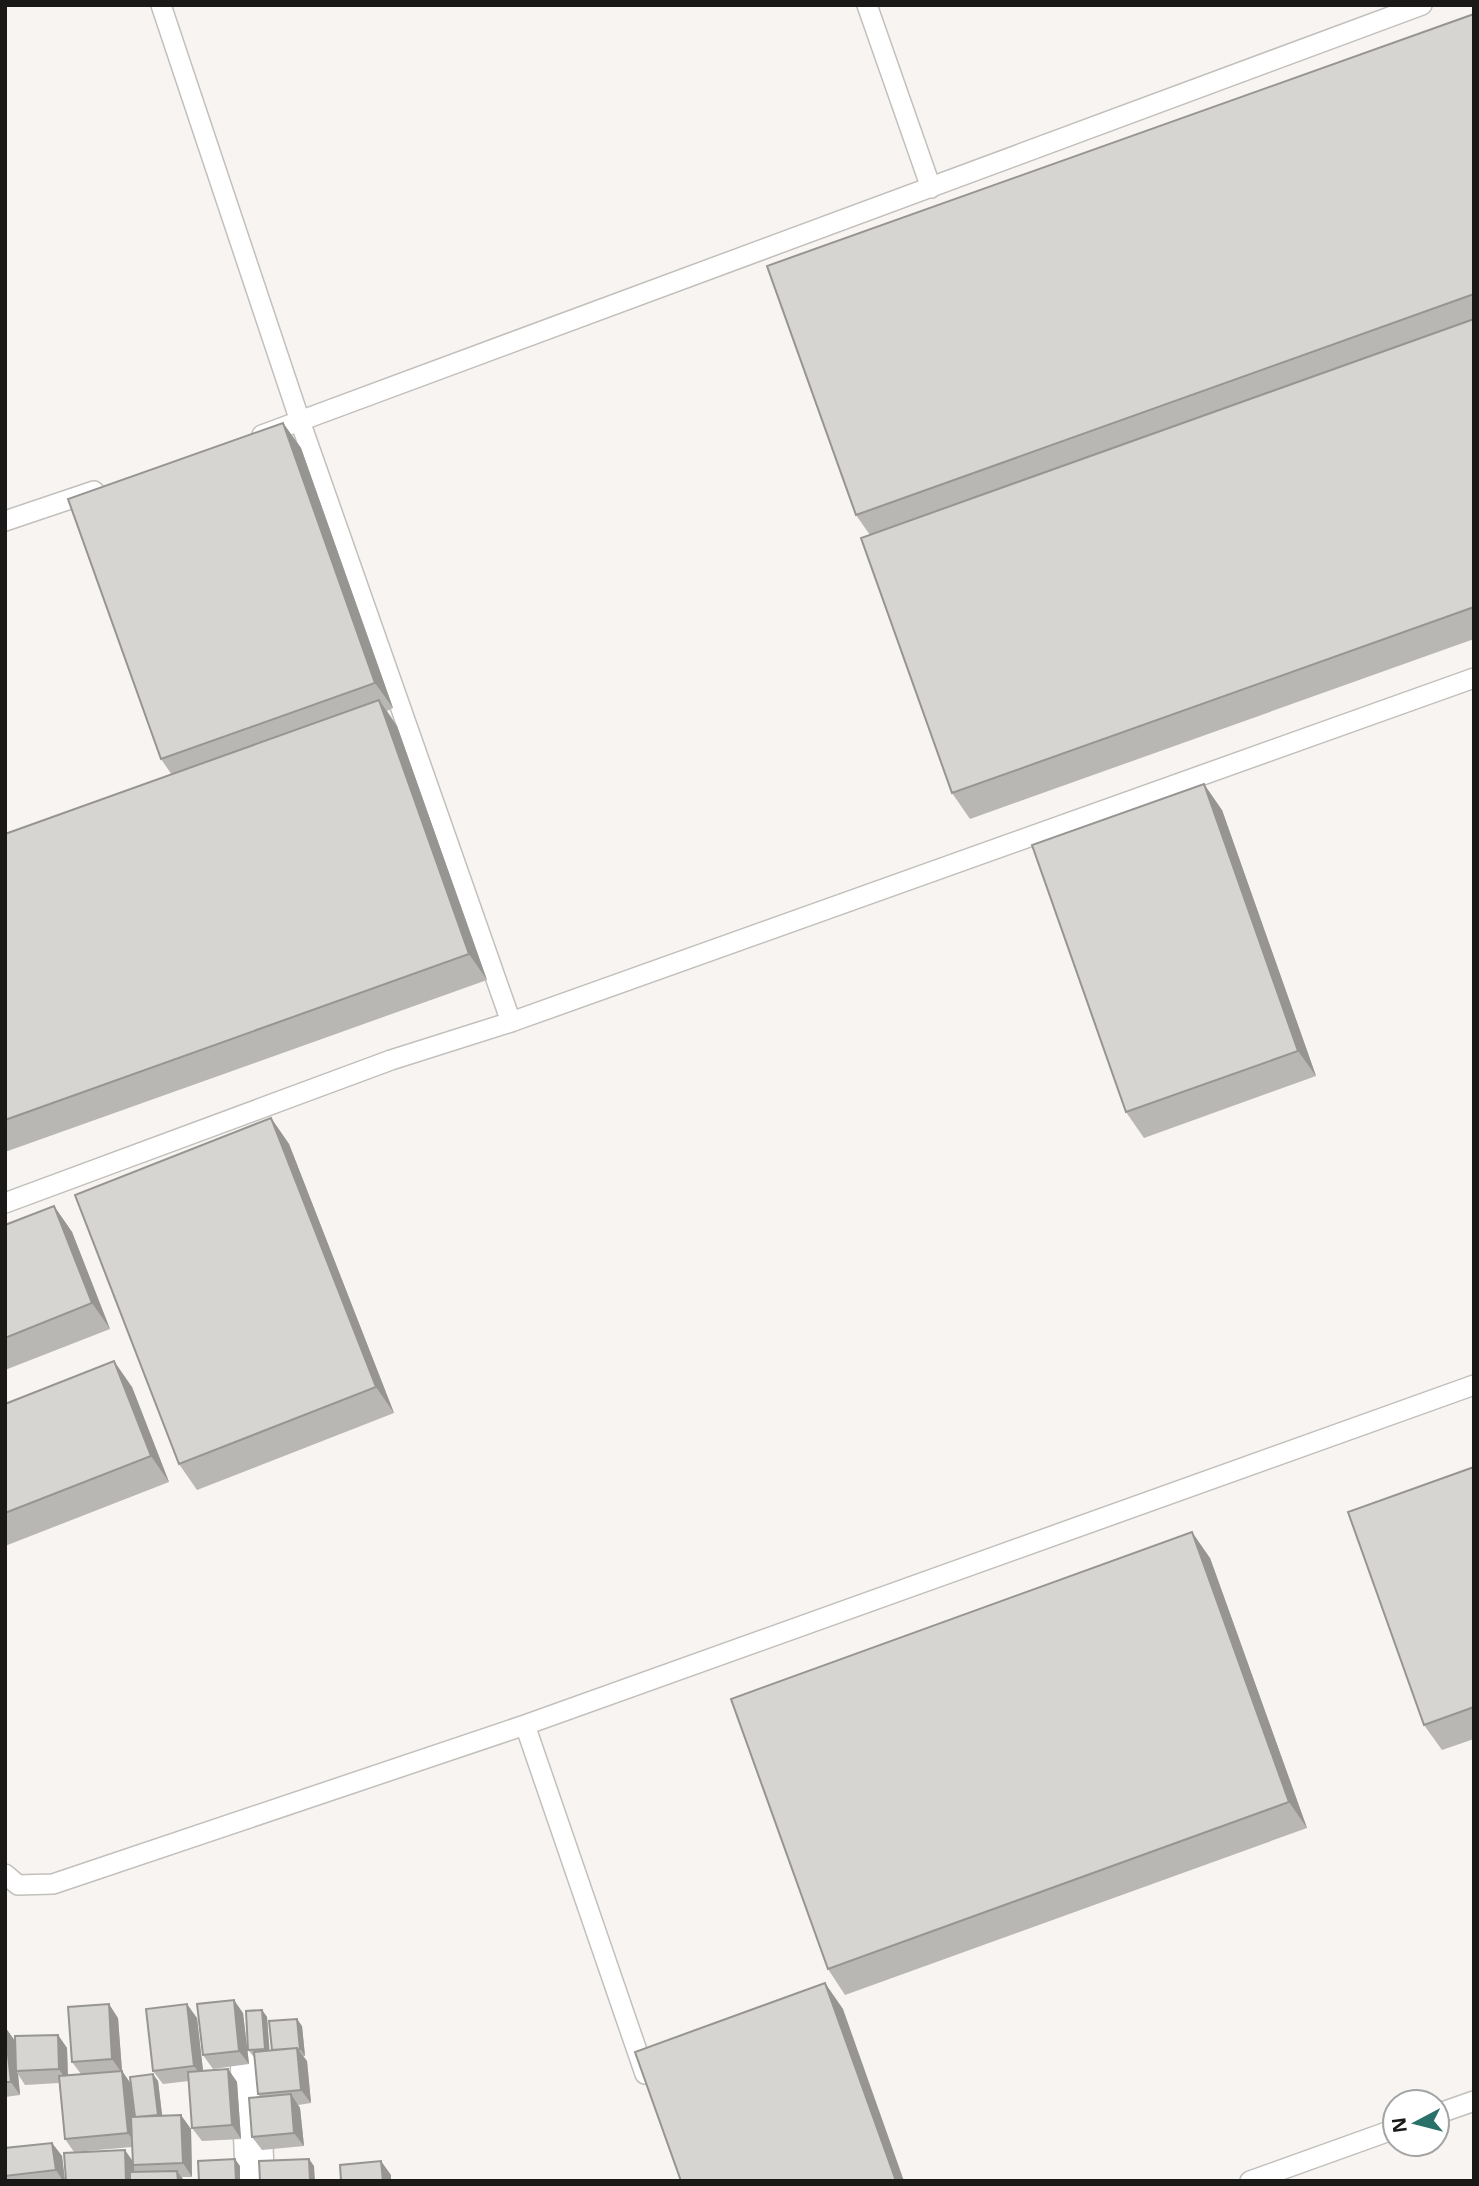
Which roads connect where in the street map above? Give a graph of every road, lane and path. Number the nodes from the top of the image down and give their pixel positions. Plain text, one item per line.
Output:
1 (161, 5) edge
2 (867, 5) edge
3 (1422, 5) edge
4 (931, 188) junction
5 (300, 422) junction
6 (249, 439) edge
7 (108, 487) edge
8 (5, 521) edge
9 (1474, 678) edge
10 (510, 1023) junction
11 (5, 1203) edge
12 (1474, 1385) edge
13 (525, 1725) junction
14 (5, 1874) edge
15 (250, 2068) dead end
16 (650, 2090) edge
17 (1474, 2101) edge
18 (1451, 2109) edge
19 (1381, 2134) edge
20 (255, 2181) edge
21 (1250, 2181) edge

1 - 5 lane
2 - 4 lane
3 - 4 lane
4 - 5 lane
5 - 6 lane
5 - 10 lane
7 - 8 lane
9 - 10 lane
10 - 11 lane
12 - 13 lane
13 - 14 lane
13 - 16 lane
15 - 20 street
17 - 18 lane
19 - 21 lane

